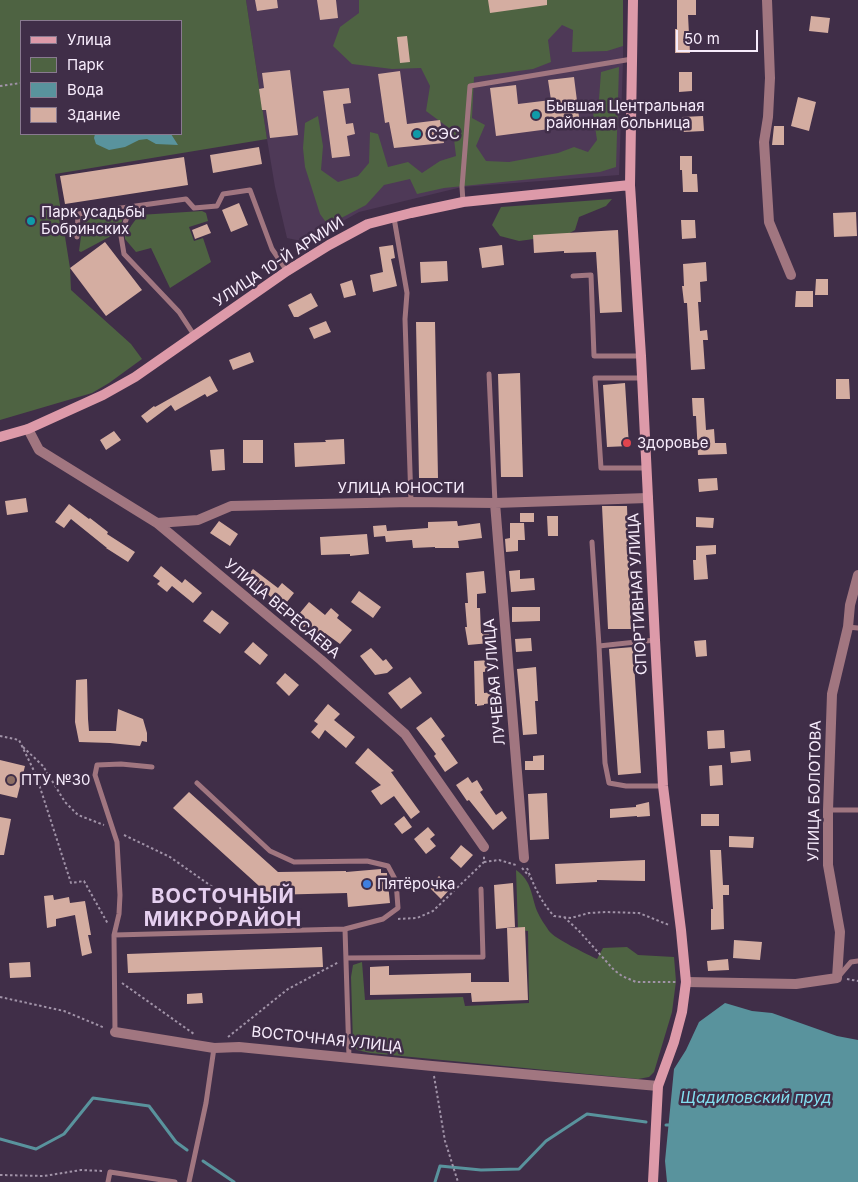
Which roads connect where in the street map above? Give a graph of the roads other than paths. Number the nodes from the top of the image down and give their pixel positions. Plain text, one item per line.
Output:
1 (633, 0) edge
2 (767, 0) edge
3 (632, 59) junction
4 (630, 185) junction
5 (463, 202) junction
6 (130, 207) junction
7 (394, 217) junction
8 (77, 238) dead end
9 (286, 271) junction
10 (791, 275) dead end
11 (573, 276) dead end
12 (194, 335) junction
13 (641, 356) junction
14 (489, 374) dead end
15 (642, 378) junction
16 (28, 429) junction
17 (0, 437) edge
18 (646, 468) junction
19 (648, 498) junction
20 (411, 502) junction
21 (495, 503) junction
22 (157, 523) junction
23 (592, 542) dead end
24 (858, 575) edge
25 (853, 627) edge
26 (654, 640) junction
27 (599, 646) junction
28 (152, 767) dead end
29 (197, 783) dead end
30 (662, 786) junction
31 (828, 810) junction
32 (858, 810) edge
33 (484, 847) road end
34 (524, 858) road end
35 (481, 890) dead end
36 (345, 929) junction
37 (114, 935) junction
38 (346, 958) junction
39 (858, 962) edge
40 (837, 978) junction
41 (686, 982) junction
42 (115, 1032) joint
43 (214, 1048) junction
44 (349, 1057) junction
45 (658, 1086) junction
46 (108, 1182) edge
47 (175, 1182) edge
48 (189, 1182) edge
49 (653, 1182) edge

1 - 3 street, СПОРТИВНАЯ УЛИЦА
2 - 10 street
3 - 4 street, СПОРТИВНАЯ УЛИЦА
3 - 5 lane
4 - 5 street, УЛИЦА 10-Й АРМИИ
4 - 13 street, СПОРТИВНАЯ УЛИЦА
5 - 7 street, УЛИЦА 10-Й АРМИИ
6 - 8 lane
6 - 9 lane
6 - 12 lane
7 - 9 street, УЛИЦА 10-Й АРМИИ
7 - 20 lane
9 - 12 street, УЛИЦА 10-Й АРМИИ
11 - 13 lane
12 - 16 street, УЛИЦА 10-Й АРМИИ
13 - 15 street, СПОРТИВНАЯ УЛИЦА
14 - 21 lane
15 - 18 street, СПОРТИВНАЯ УЛИЦА
15 - 18 lane
16 - 17 street, УЛИЦА 10-Й АРМИИ
16 - 22 street, УЛИЦА ВЕРЕСАЕВА
18 - 19 street, СПОРТИВНАЯ УЛИЦА
19 - 21 street, УЛИЦА ЮНОСТИ
19 - 26 street, СПОРТИВНАЯ УЛИЦА
20 - 21 street, УЛИЦА ЮНОСТИ
20 - 22 street, УЛИЦА ЮНОСТИ
21 - 34 street, ЛУЧЕВАЯ УЛИЦА
22 - 33 street, УЛИЦА ВЕРЕСАЕВА
23 - 27 lane
24 - 25 street, УЛИЦА БОЛОТОВА
25 - 31 street, УЛИЦА БОЛОТОВА
26 - 27 lane
26 - 30 street, СПОРТИВНАЯ УЛИЦА
27 - 30 lane
28 - 37 lane
29 - 36 lane
30 - 41 street, СПОРТИВНАЯ УЛИЦА
31 - 32 lane
31 - 40 street, УЛИЦА БОЛОТОВА
35 - 38 lane
36 - 37 lane
36 - 38 lane
37 - 42 lane
38 - 44 lane
39 - 40 lane
40 - 41 street
41 - 45 street, СПОРТИВНАЯ УЛИЦА
42 - 43 street, ВОСТОЧНАЯ УЛИЦА
43 - 44 street, ВОСТОЧНАЯ УЛИЦА
43 - 48 lane
44 - 45 street, ВОСТОЧНАЯ УЛИЦА
45 - 49 street, СПОРТИВНАЯ УЛИЦА
46 - 47 lane

